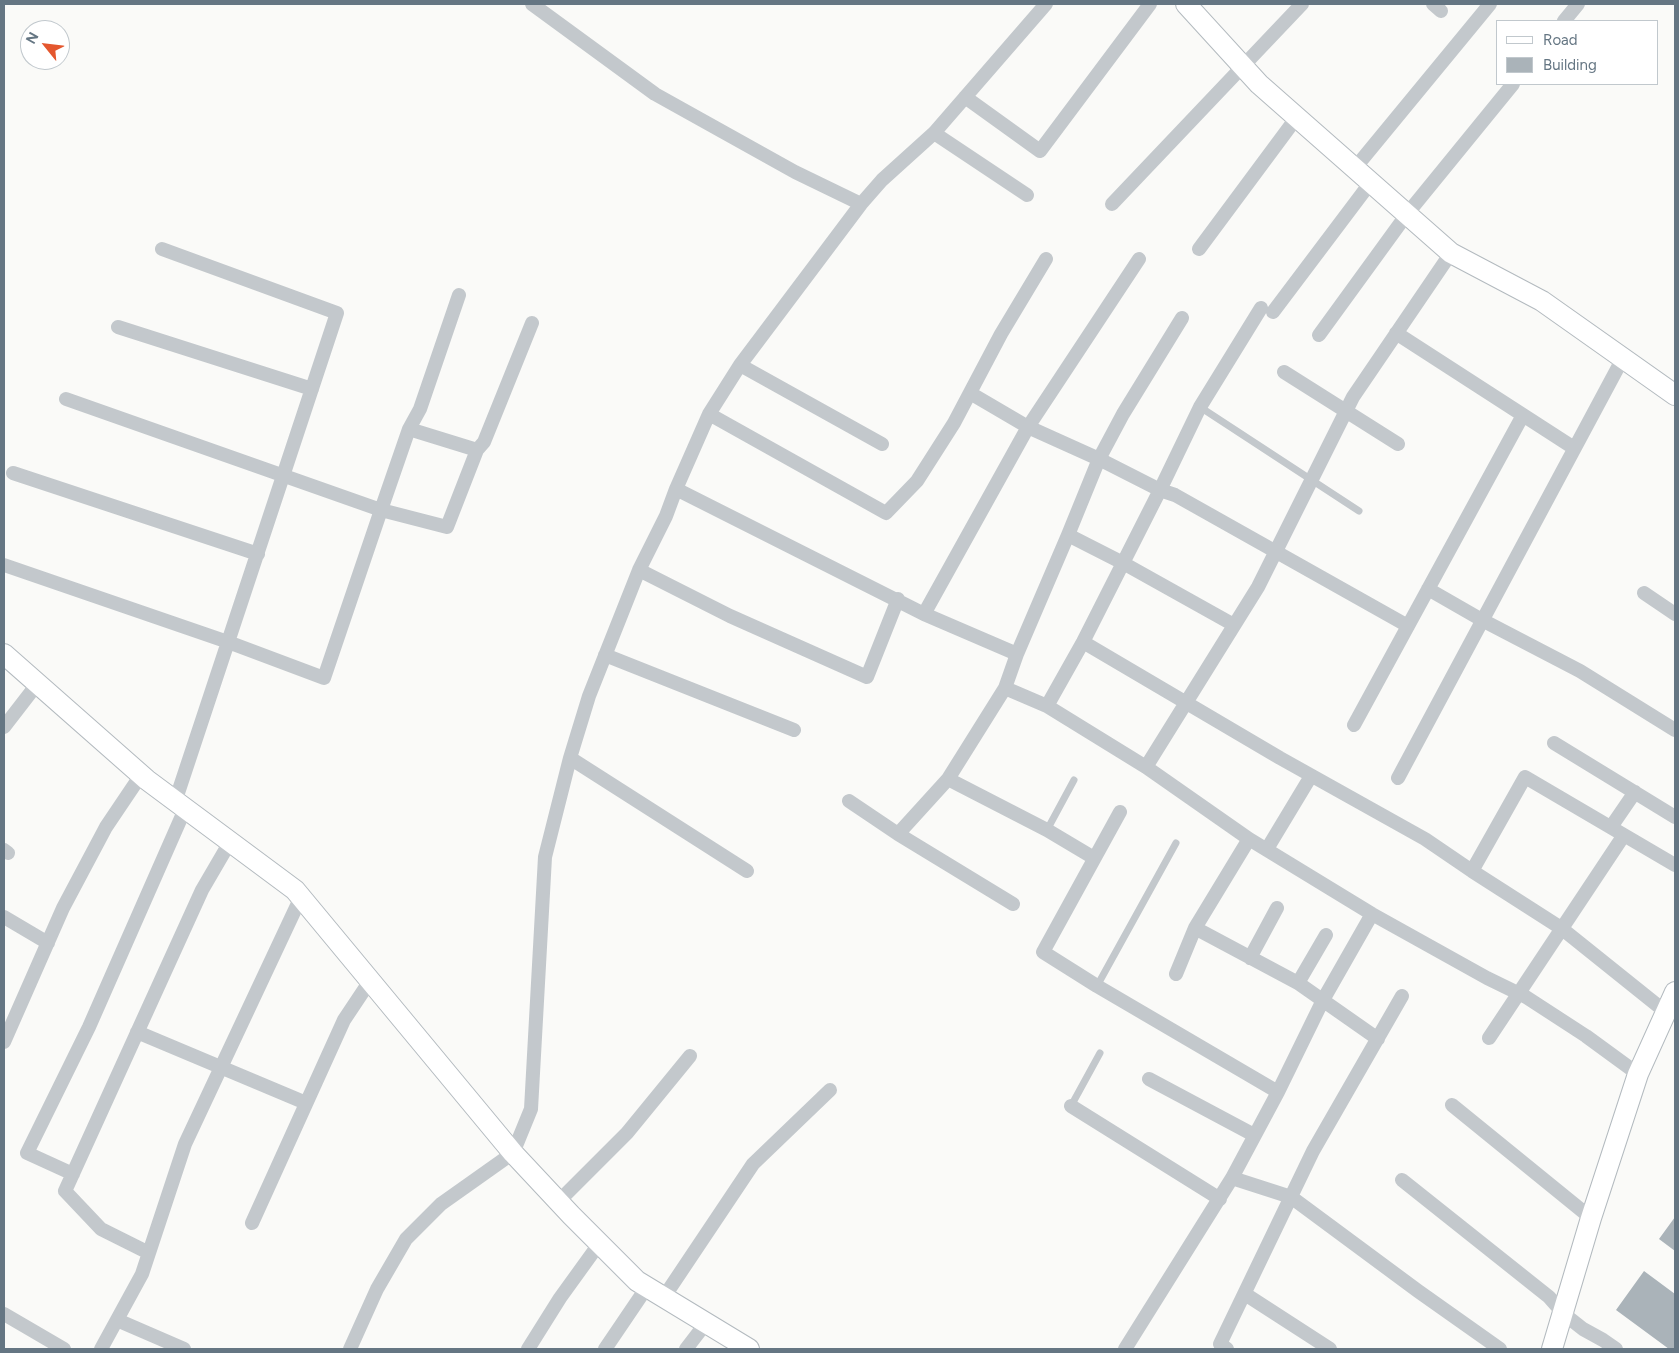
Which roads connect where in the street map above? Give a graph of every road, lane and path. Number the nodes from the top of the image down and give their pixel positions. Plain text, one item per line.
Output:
1 (532, 4) edge
2 (1046, 4) edge
3 (1150, 4) edge
4 (1186, 4) edge
5 (1302, 4) edge
6 (1490, 4) edge
7 (1578, 4) edge
8 (1565, 20) edge
9 (1243, 66) junction
10 (1512, 85) edge
11 (965, 97) junction
12 (1298, 118) junction
13 (934, 133) junction
14 (1355, 168) junction
15 (1371, 182) junction
16 (1027, 195) dead end
17 (861, 204) junction
18 (1112, 204) dead end
19 (1407, 214) junction
20 (162, 249) dead end
21 (1200, 249) dead end
22 (1451, 253) junction
23 (1046, 259) dead end
24 (1139, 259) dead end
25 (459, 295) dead end
26 (1182, 318) dead end
27 (532, 323) dead end
28 (118, 327) dead end
29 (1396, 333) junction
30 (1319, 335) dead end
31 (1623, 358) junction
32 (740, 365) junction
33 (1284, 372) dead end
34 (312, 389) junction
35 (970, 393) junction
36 (1675, 395) edge
37 (66, 399) dead end
38 (1200, 406) junction
39 (1346, 411) junction
40 (709, 414) junction
41 (1523, 415) junction
42 (1028, 427) junction
43 (409, 429) junction
44 (882, 444) dead end
45 (1398, 444) dead end
46 (1574, 448) junction
47 (476, 450) junction
48 (1099, 459) junction
49 (13, 473) dead end
50 (284, 476) junction
51 (1312, 478) junction
52 (676, 489) junction
53 (1160, 490) junction
54 (381, 510) junction
55 (1359, 511) dead end
56 (1068, 535) junction
57 (1276, 551) junction
58 (258, 554) junction
59 (1123, 563) junction
60 (4, 565) edge
61 (639, 570) junction
62 (1428, 589) junction
63 (1644, 593) dead end
64 (898, 600) junction
65 (924, 614) junction
66 (1675, 614) edge
67 (1482, 620) junction
68 (1234, 625) junction
69 (1408, 626) junction
70 (228, 642) junction
71 (1083, 642) junction
72 (4, 654) edge
73 (1017, 654) junction
74 (605, 655) junction
75 (38, 683) junction
76 (1005, 688) junction
77 (1186, 702) junction
78 (1046, 706) junction
79 (1354, 725) dead end
80 (4, 727) edge
81 (794, 730) dead end
82 (1675, 730) edge
83 (1554, 743) dead end
84 (570, 758) junction
85 (1146, 767) junction
86 (141, 775) junction
87 (1312, 776) junction
88 (1398, 778) dead end
89 (948, 779) junction
90 (1074, 780) dead end
91 (1635, 792) junction
92 (849, 801) dead end
93 (180, 805) junction
94 (1120, 812) dead end
95 (1675, 817) edge
96 (1611, 827) junction
97 (1047, 830) junction
98 (898, 834) junction
99 (1624, 835) junction
100 (1250, 839) junction
101 (230, 842) junction
102 (1176, 843) dead end
103 (1267, 849) junction
104 (1094, 858) junction
105 (1675, 865) edge
106 (747, 871) dead end
107 (1472, 871) junction
108 (301, 897) junction
109 (1013, 904) dead end
110 (1277, 908) dead end
111 (1372, 914) junction
112 (4, 917) edge
113 (1196, 928) junction
114 (1561, 928) junction
115 (1326, 935) dead end
116 (48, 944) junction
117 (1250, 958) junction
118 (1176, 974) dead end
119 (370, 981) junction
120 (1298, 983) junction
121 (1097, 986) junction
122 (1675, 992) edge
123 (1517, 994) junction
124 (1402, 996) dead end
125 (1324, 1000) junction
126 (1667, 1013) junction
127 (138, 1032) junction
128 (1489, 1038) dead end
129 (1378, 1039) junction
130 (4, 1042) edge
131 (1100, 1053) dead end
132 (690, 1056) dead end
133 (222, 1067) junction
134 (1638, 1074) junction
135 (1149, 1079) dead end
136 (830, 1090) dead end
137 (1278, 1092) junction
138 (306, 1103) junction
139 (1452, 1105) dead end
140 (1071, 1106) joint
141 (1254, 1136) junction
142 (513, 1153) junction
143 (73, 1174) junction
144 (1232, 1178) junction
145 (1402, 1180) dead end
146 (1291, 1197) junction
147 (1220, 1199) junction
148 (558, 1201) junction
149 (1591, 1218) junction
150 (252, 1223) dead end
151 (599, 1244) junction
152 (149, 1253) junction
153 (655, 1292) junction
154 (1245, 1294) junction
155 (4, 1314) edge
156 (1564, 1314) junction
157 (117, 1320) junction
158 (706, 1322) junction
159 (64, 1349) edge
160 (101, 1349) edge
161 (184, 1349) edge
162 (350, 1349) edge
163 (528, 1349) edge
164 (605, 1349) edge
165 (686, 1349) edge
166 (749, 1349) edge
167 (1125, 1349) edge
168 (1226, 1349) edge
169 (1330, 1349) edge
170 (1500, 1349) edge
171 (1552, 1349) edge
172 (1616, 1349) edge

1 - 17 street
2 - 11 street
3 - 11 street
4 - 9 street
5 - 9 street
6 - 14 street
7 - 8 street
9 - 12 street
9 - 18 street
10 - 19 street
11 - 13 street
12 - 14 street
12 - 21 street
13 - 16 street
13 - 17 street
14 - 15 street
15 - 19 street
15 - 38 street
17 - 32 street
19 - 22 street
19 - 30 street
20 - 34 street
22 - 29 street
22 - 31 street
23 - 35 street
24 - 42 street
25 - 43 street
26 - 48 street
27 - 47 street
28 - 34 street
29 - 39 street
29 - 41 street
31 - 36 street
31 - 46 street
32 - 40 street
32 - 44 street
33 - 39 street
34 - 50 street
35 - 40 street
35 - 42 street
37 - 50 street
38 - 51 lane
38 - 53 street
39 - 45 street
39 - 51 street
40 - 52 street
41 - 46 street
41 - 62 street
42 - 48 street
42 - 65 street
43 - 47 street
43 - 54 street
46 - 67 street
47 - 54 street
48 - 53 street
48 - 56 street
49 - 58 street
50 - 54 street
50 - 58 street
51 - 55 lane
51 - 57 street
52 - 61 street
52 - 64 street
53 - 57 street
53 - 59 street
54 - 70 street
56 - 59 street
56 - 73 street
57 - 68 street
57 - 69 street
58 - 70 street
59 - 68 street
59 - 71 street
60 - 70 street
61 - 64 street
61 - 74 street
62 - 67 street
62 - 69 street
63 - 66 street
64 - 65 street
65 - 73 street
67 - 82 street
67 - 88 street
68 - 77 street
69 - 79 street
70 - 93 street
71 - 77 street
71 - 78 street
72 - 75 street
73 - 76 street
74 - 81 street
74 - 84 street
75 - 80 street
75 - 86 street
76 - 78 street
76 - 89 street
77 - 85 street
77 - 87 street
78 - 85 street
83 - 91 street
84 - 106 street
84 - 142 street
85 - 100 street
86 - 93 street
86 - 116 street
87 - 103 street
87 - 107 street
89 - 97 street
89 - 98 street
90 - 97 lane
91 - 95 street
91 - 96 street
92 - 98 street
93 - 101 street
93 - 143 street
94 - 104 street
96 - 99 street
96 - 107 street
97 - 104 street
98 - 109 street
99 - 105 street
99 - 114 street
100 - 103 street
100 - 113 street
101 - 108 street
101 - 127 street
102 - 121 lane
103 - 111 street
104 - 121 street
107 - 114 street
108 - 119 street
108 - 133 street
110 - 117 street
111 - 123 street
111 - 125 street
112 - 116 street
113 - 117 street
113 - 118 street
114 - 123 street
114 - 126 street
115 - 120 street
116 - 130 street
117 - 120 street
119 - 138 street
119 - 142 street
120 - 125 street
121 - 137 street
122 - 126 street
123 - 128 street
123 - 134 street
124 - 129 street
125 - 129 street
125 - 137 street
126 - 134 street
127 - 133 street
127 - 143 street
129 - 146 street
131 - 140 lane
132 - 148 street
133 - 138 street
133 - 152 street
134 - 149 street
135 - 141 street
136 - 153 street
137 - 141 street
138 - 150 street
139 - 149 street
140 - 147 street
141 - 144 street
142 - 148 street
142 - 162 street
143 - 152 street
144 - 146 street
144 - 147 street
145 - 156 street
146 - 154 street
146 - 170 street
147 - 167 street
148 - 151 street
149 - 156 street
151 - 153 street
151 - 163 street
152 - 157 street
153 - 158 street
153 - 164 street
154 - 168 street
154 - 169 street
155 - 159 street
156 - 171 street
156 - 172 street
157 - 160 street
157 - 161 street
158 - 165 street
158 - 166 street

